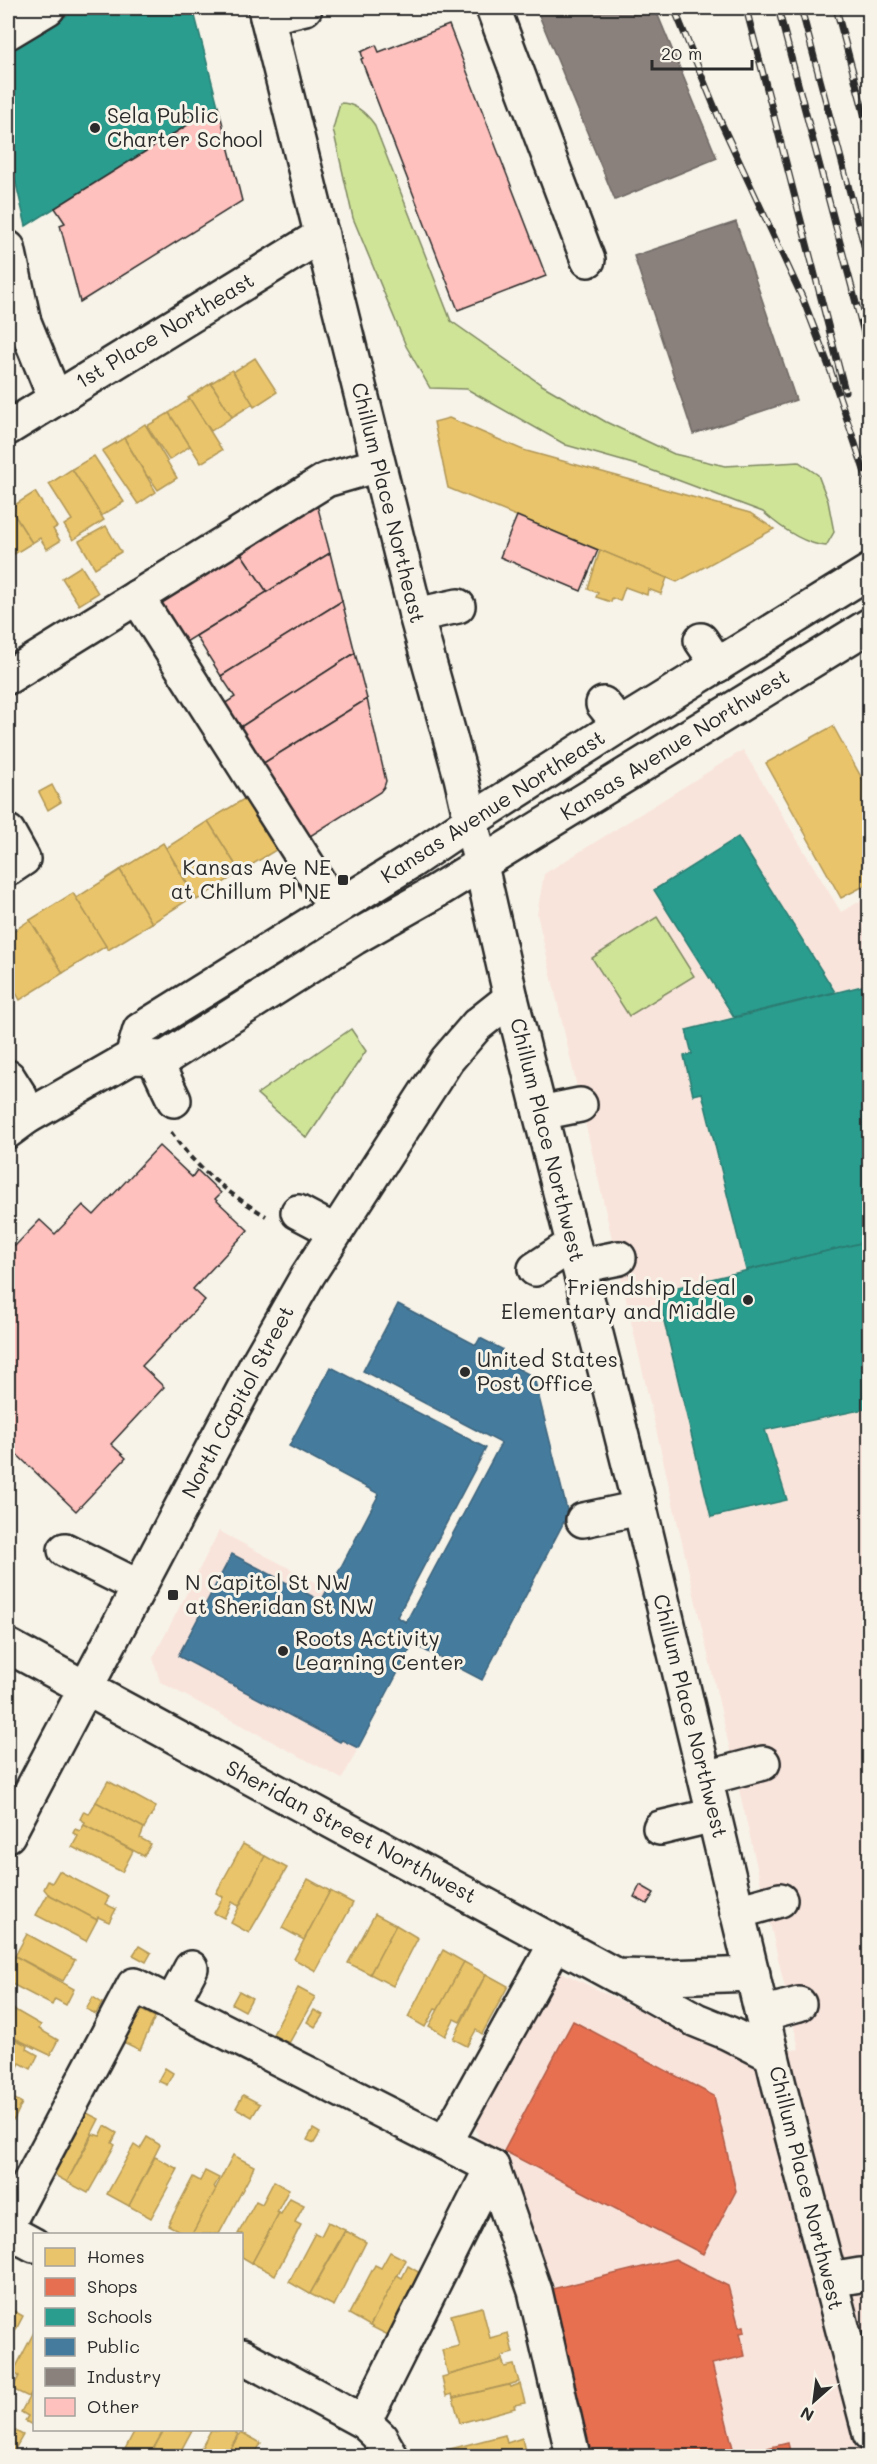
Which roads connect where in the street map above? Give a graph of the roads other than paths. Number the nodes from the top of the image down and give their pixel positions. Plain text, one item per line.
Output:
1 (48, 8) edge
2 (305, 8) edge
3 (493, 8) edge
4 (266, 12) edge
5 (8, 32) edge
6 (322, 235) junction
7 (8, 248) edge
8 (588, 260) dead end
9 (55, 398) junction
10 (8, 428) edge
11 (378, 465) junction
12 (870, 571) edge
13 (137, 597) junction
14 (458, 606) dead end
15 (416, 615) junction
16 (870, 625) edge
17 (8, 677) edge
18 (472, 820) junction
19 (8, 832) edge
20 (479, 865) junction
21 (8, 869) edge
22 (335, 908) junction
23 (511, 999) junction
24 (143, 1057) junction
25 (8, 1077) edge
26 (580, 1105) dead end
27 (170, 1113) road end
28 (540, 1113) junction
29 (17, 1124) edge
30 (283, 1214) road end
31 (334, 1231) junction
32 (576, 1255) junction
33 (618, 1258) dead end
34 (536, 1269) dead end
35 (640, 1508) junction
36 (583, 1520) dead end
37 (65, 1550) dead end
38 (139, 1587) junction
39 (8, 1646) edge
40 (85, 1689) junction
41 (763, 1763) dead end
42 (706, 1779) junction
43 (714, 1815) junction
44 (660, 1828) dead end
45 (8, 1835) edge
46 (780, 1900) dead end
47 (737, 1912) junction
48 (556, 1943) junction
49 (191, 1968) dead end
50 (753, 1974) junction
51 (617, 1976) junction
52 (172, 2004) junction
53 (799, 2004) dead end
54 (762, 2014) junction
55 (772, 2055) junction
56 (445, 2143) junction
57 (492, 2167) junction
58 (8, 2223) edge
59 (8, 2230) edge
60 (33, 2244) edge
61 (243, 2357) edge
62 (861, 2368) edge
63 (364, 2422) junction
64 (870, 2434) edge
65 (391, 2457) edge
66 (573, 2457) edge

1 - 5 street
2 - 4 street
3 - 8 street
4 - 6 street, Chillum Place Northeast
6 - 9 street, 1st Place Northeast
6 - 11 street, Chillum Place Northeast
7 - 9 street
9 - 10 street, 1st Place Northeast
11 - 13 street
11 - 15 street, Chillum Place Northeast
12 - 18 street, Kansas Avenue Northeast
13 - 17 street
13 - 22 street
14 - 15 street
15 - 18 street, Chillum Place Northeast
16 - 20 street, Kansas Avenue Northwest
18 - 20 street, Chillum Place Northeast
18 - 22 street, Kansas Avenue Northeast
19 - 21 street
20 - 23 street, Chillum Place Northeast
20 - 24 street, Kansas Avenue Northeast
22 - 24 street, Kansas Avenue Northeast
23 - 28 street, Chillum Place Northwest
23 - 31 street, North Capitol Street
24 - 27 street
24 - 29 street, Kansas Avenue Northeast
25 - 29 street
26 - 28 street
28 - 32 street, Chillum Place Northwest
30 - 31 street
31 - 38 street, North Capitol Street
32 - 33 street
32 - 34 street
32 - 35 street, Chillum Place Northwest
35 - 36 street
35 - 42 street, Chillum Place Northwest
37 - 38 street
38 - 40 street, North Capitol Street
39 - 40 street, Sheridan Street Northwest
40 - 45 street, North Capitol Street
40 - 48 street, Sheridan Street Northwest
41 - 42 street
42 - 43 street, Chillum Place Northwest
43 - 44 street
43 - 47 street, Chillum Place Northwest
46 - 47 street
47 - 50 street, Chillum Place Northwest
48 - 51 street, Sheridan Street Northwest
48 - 56 street
49 - 52 street
50 - 51 street, Sheridan Street Northwest
50 - 54 street, Chillum Place Northwest
51 - 55 street, Sheridan Street Northwest
52 - 56 street
52 - 58 street
53 - 54 street
54 - 55 street, Chillum Place Northwest
55 - 62 street, Chillum Place Northwest
56 - 57 street
57 - 63 street
57 - 66 street
59 - 60 street
61 - 63 street
62 - 64 street, Chillum Place Northwest
63 - 65 street

